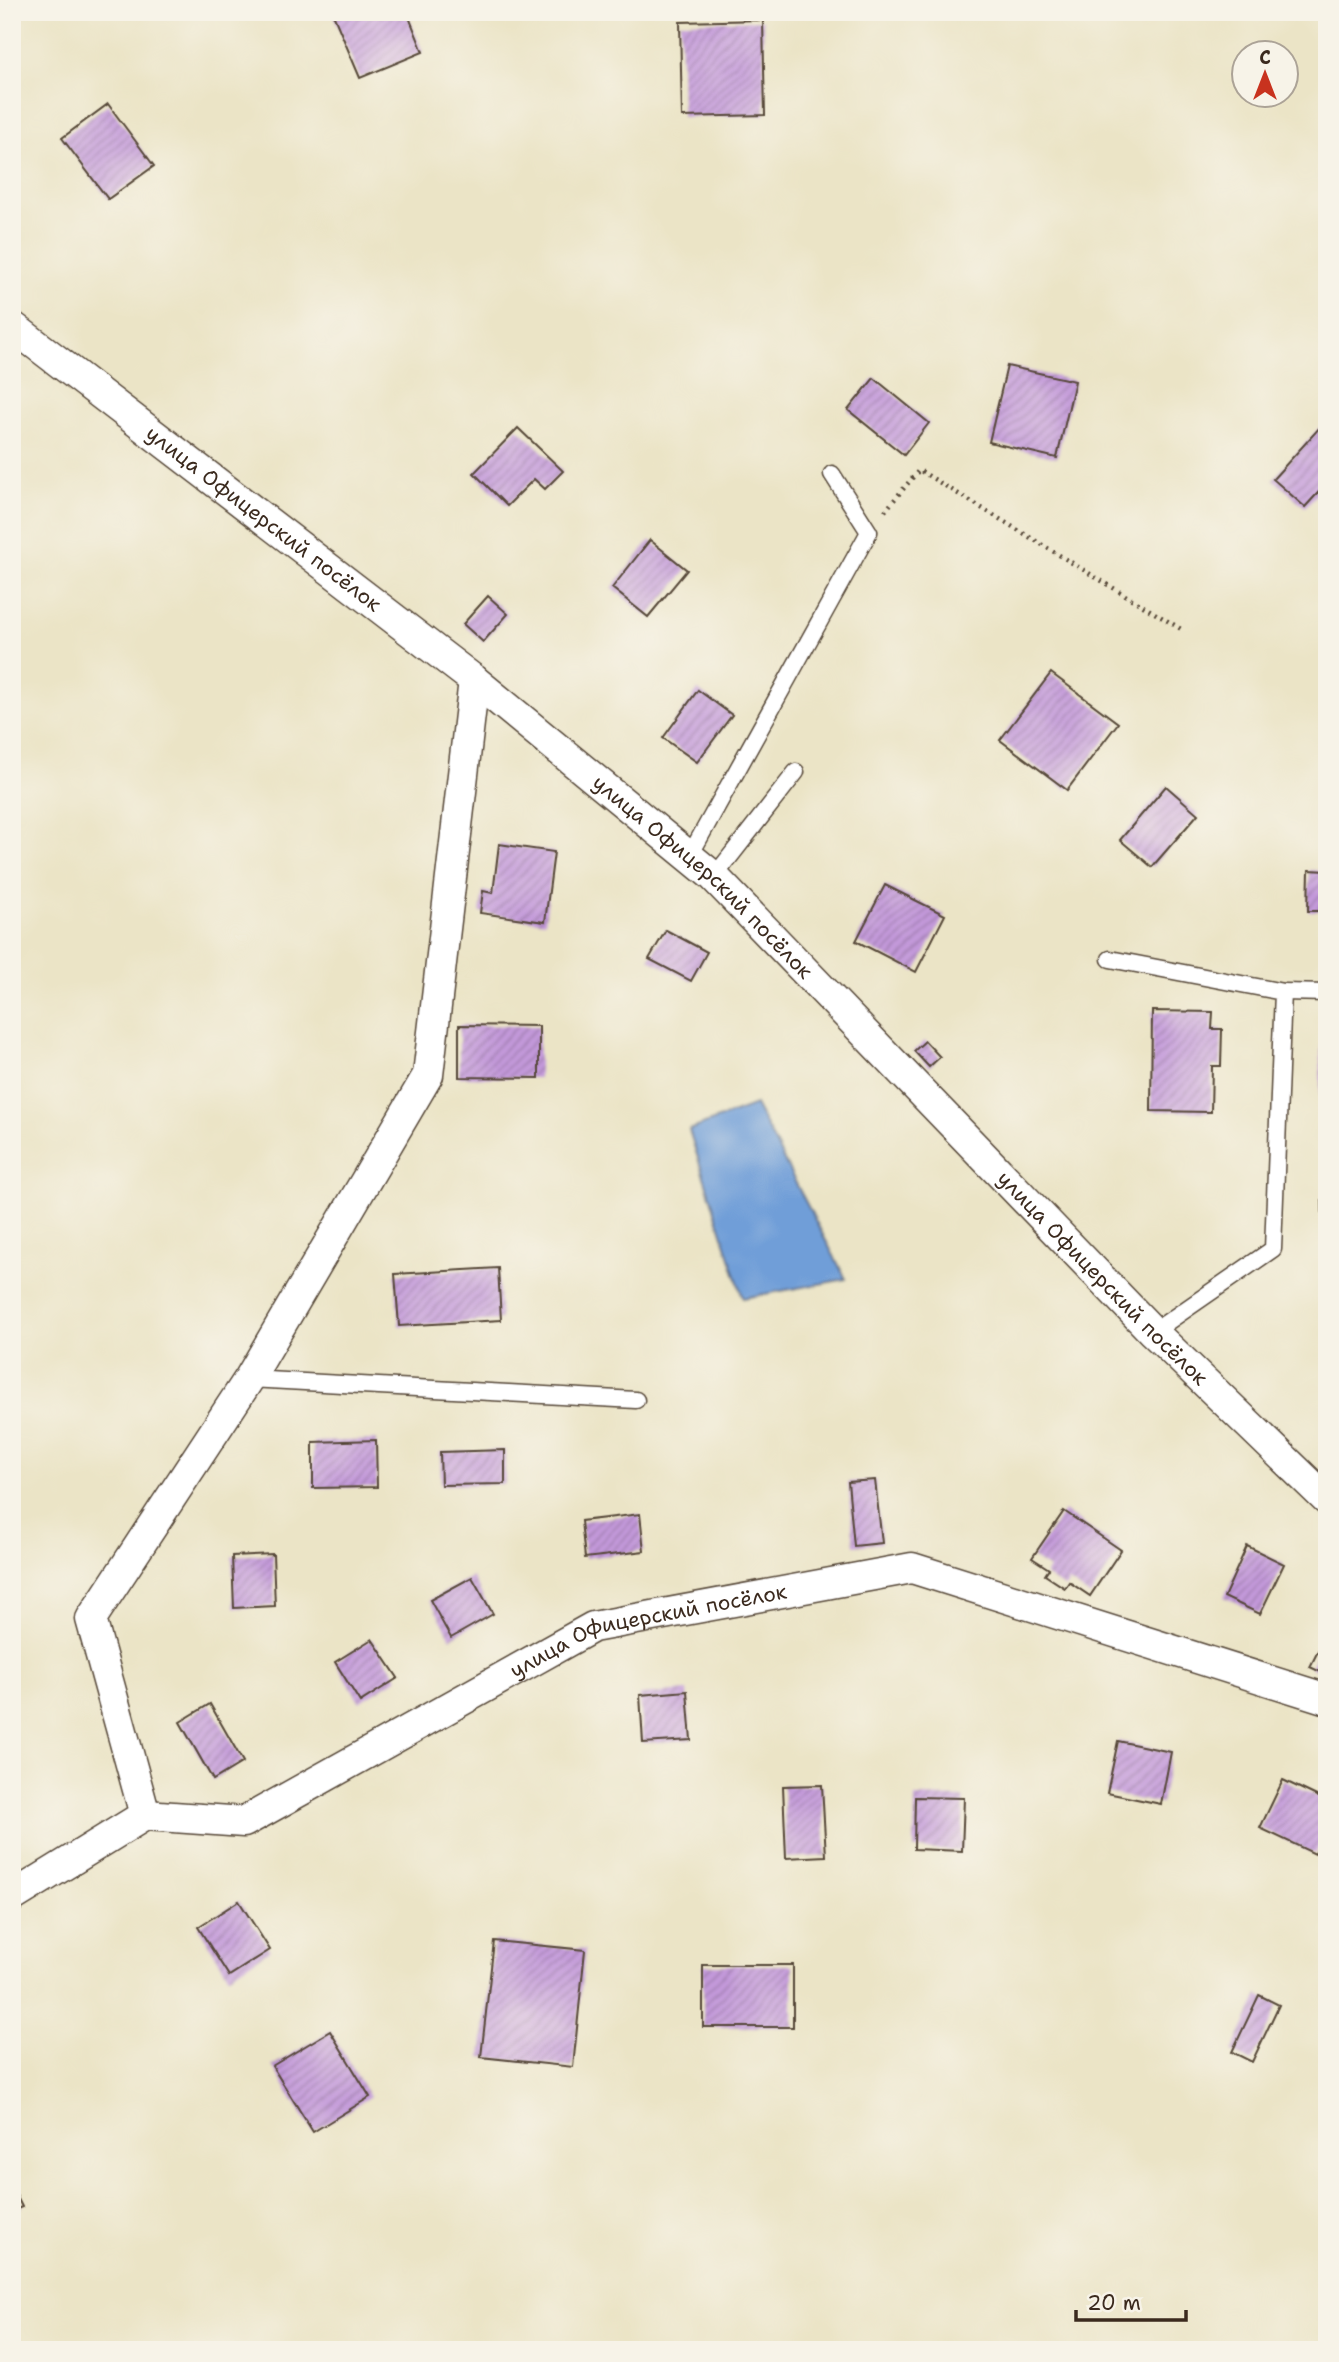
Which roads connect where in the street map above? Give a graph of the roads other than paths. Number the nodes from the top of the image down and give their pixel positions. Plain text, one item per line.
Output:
1 (12, 326) edge
2 (832, 474) dead end
3 (474, 680) junction
4 (796, 772) dead end
5 (689, 857) junction
6 (714, 877) junction
7 (1110, 959) dead end
8 (1283, 992) junction
9 (1327, 993) edge
10 (1153, 1332) junction
11 (249, 1379) junction
12 (636, 1400) dead end
13 (1327, 1500) edge
14 (1327, 1699) edge
15 (145, 1815) junction
16 (12, 1897) edge

1 - 3 street, улица Офицерский посёлок
2 - 5 lane
3 - 5 street, улица Офицерский посёлок
3 - 11 street
4 - 6 lane
5 - 6 street, улица Офицерский посёлок
6 - 10 street, улица Офицерский посёлок
7 - 8 lane
8 - 9 lane
8 - 10 lane
10 - 13 street, улица Офицерский посёлок
11 - 12 lane
11 - 15 street
14 - 15 street, улица Офицерский посёлок
15 - 16 street

